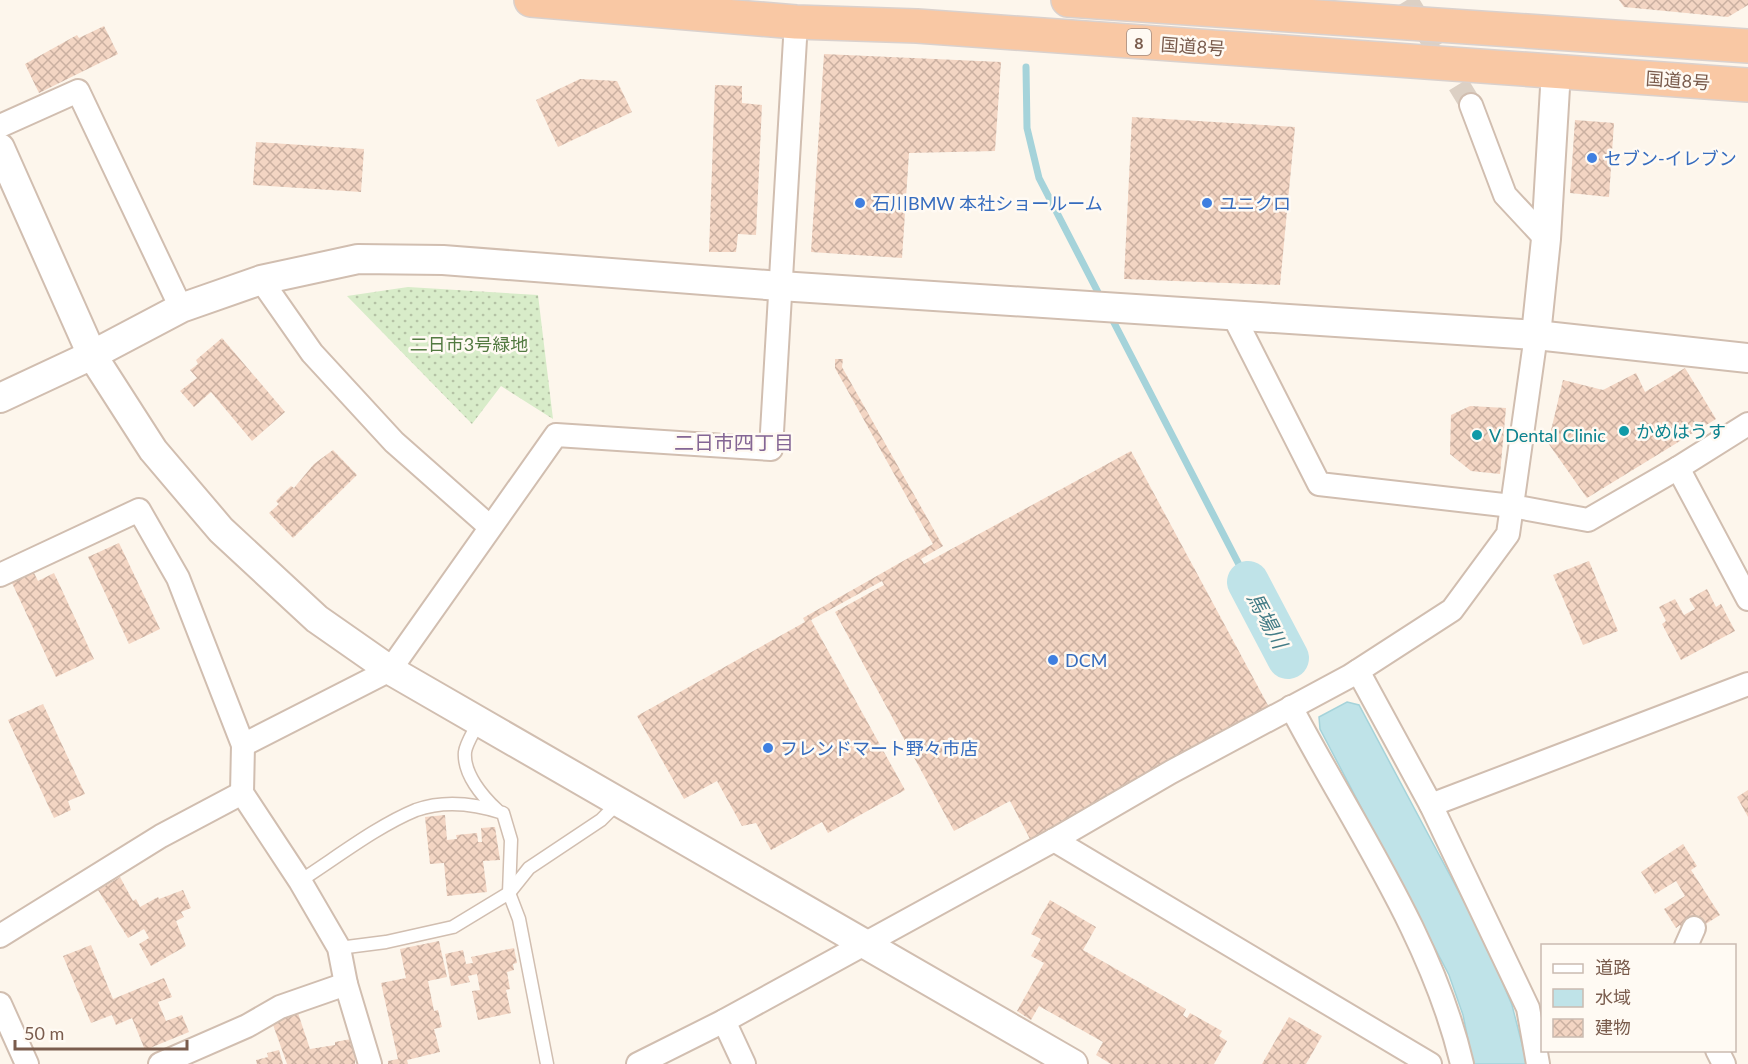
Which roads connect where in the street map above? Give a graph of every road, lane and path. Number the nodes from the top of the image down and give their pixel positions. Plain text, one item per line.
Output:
1 (531, 0) edge
2 (1068, 0) edge
3 (796, 22) junction
4 (1748, 46) edge
5 (1556, 70) junction
6 (1683, 81) junction
7 (1748, 85) edge
8 (1748, 90) edge
9 (1471, 105) tunnel mouth
10 (0, 126) edge
11 (0, 148) edge
12 (1546, 239) junction
13 (261, 280) junction
14 (780, 286) junction
15 (181, 308) junction
16 (1233, 315) junction
17 (1536, 335) junction
18 (92, 355) junction
19 (1748, 358) edge
20 (0, 398) edge
21 (1748, 424) edge
22 (1678, 468) junction
23 (1512, 506) junction
24 (489, 526) junction
25 (0, 575) edge
26 (1748, 599) edge
27 (390, 670) junction
28 (1354, 673) junction
29 (1748, 684) edge
30 (1295, 705) junction
31 (479, 721) junction
32 (243, 745) junction
33 (242, 793) junction
34 (619, 801) junction
35 (1431, 805) junction
36 (501, 813) junction
37 (1054, 840) junction
38 (300, 880) junction
39 (509, 893) junction
40 (0, 936) edge
41 (865, 943) junction
42 (339, 948) junction
43 (346, 984) junction
44 (0, 1004) edge
45 (1535, 1006) edge
46 (724, 1021) junction
47 (27, 1064) edge
48 (159, 1064) edge
49 (370, 1064) edge
50 (547, 1064) edge
51 (638, 1064) edge
52 (744, 1064) edge
53 (1073, 1064) edge
54 (1430, 1064) edge
55 (1462, 1064) edge
56 (1538, 1064) edge

1 - 3 highway, 国道8号 / 8
2 - 4 highway, 国道8号 / 8
3 - 5 highway, 国道8号 / 8
3 - 14 street
5 - 6 highway, 国道8号 / 8
5 - 12 street
6 - 7 highway, 国道8号 / 8
6 - 8 highway
9 - 12 street
10 - 15 street
11 - 18 street
12 - 17 street
13 - 14 street
13 - 15 street
13 - 24 street
14 - 16 street
14 - 24 street
15 - 18 street
16 - 17 street
16 - 23 street
17 - 19 street
17 - 23 street
18 - 20 street
18 - 27 street
21 - 22 street
22 - 23 street
22 - 26 street
23 - 28 street
24 - 27 street
25 - 32 street
27 - 31 street
27 - 32 street
28 - 30 street
28 - 35 street
29 - 35 street
30 - 37 street
30 - 55 street
31 - 34 street
31 - 36 lane
32 - 33 street
33 - 38 street
33 - 40 street
34 - 39 lane
34 - 41 street
35 - 45 street
36 - 38 lane
36 - 39 lane
37 - 41 street
37 - 54 street
38 - 42 street
39 - 42 lane
39 - 50 lane
41 - 46 street
41 - 53 street
42 - 43 street
43 - 48 street
43 - 49 street
44 - 47 street
45 - 56 street
46 - 51 street
46 - 52 street

